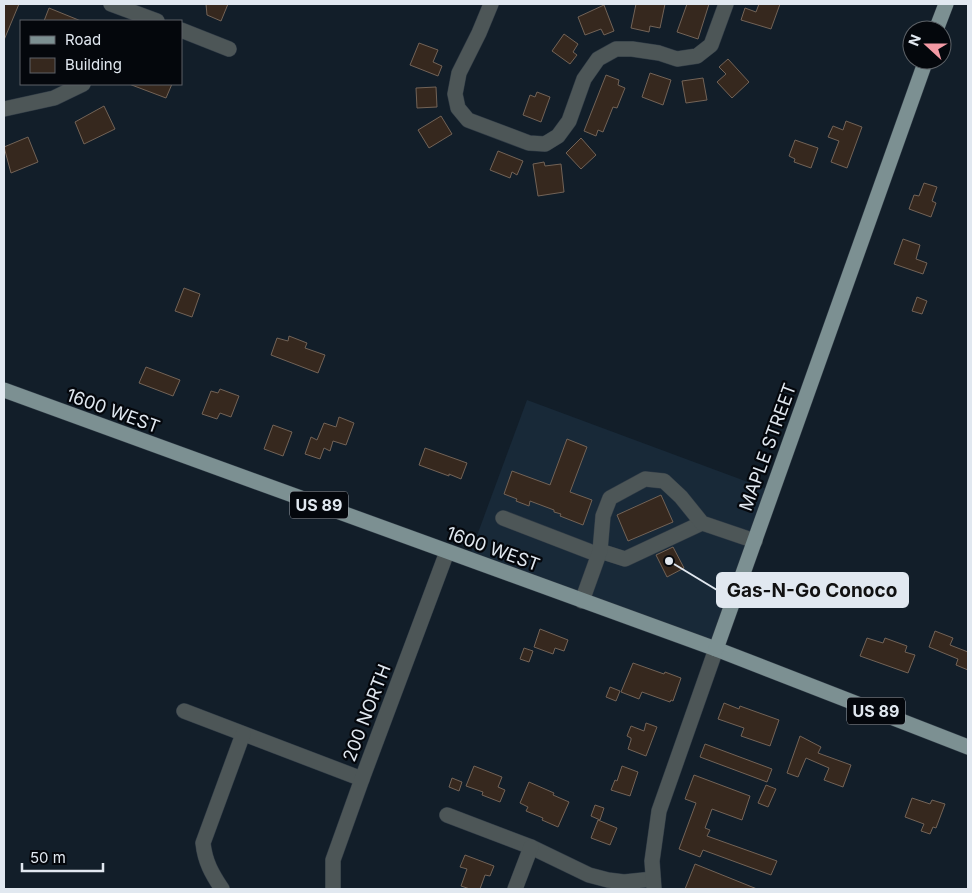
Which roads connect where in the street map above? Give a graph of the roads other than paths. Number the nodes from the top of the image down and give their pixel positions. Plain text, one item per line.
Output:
1 (111, 4) edge
2 (491, 4) edge
3 (726, 4) edge
4 (946, 4) edge
5 (148, 16) edge
6 (940, 20) edge
7 (182, 30) edge
8 (229, 49) dead end
9 (922, 70) edge
10 (81, 85) edge
11 (4, 109) edge
12 (4, 390) edge
13 (503, 518) dead end
14 (702, 523) junction
15 (755, 541) junction
16 (447, 552) junction
17 (600, 553) junction
18 (582, 600) junction
19 (716, 649) junction
20 (184, 711) dead end
21 (243, 734) junction
22 (966, 743) edge
23 (362, 779) junction
24 (447, 814) dead end
25 (531, 846) junction
26 (654, 884) edge
27 (222, 889) edge
28 (333, 889) edge
29 (514, 889) edge

1 - 5 street
2 - 3 street
4 - 6 main road
7 - 8 street
9 - 15 main road, MAPLE STREET
10 - 11 street
12 - 16 main road, 1600 WEST / US 89
13 - 17 street
14 - 15 street
14 - 17 street
14 - 17 street
15 - 19 main road, MAPLE STREET
16 - 18 main road, 1600 WEST / US 89
16 - 23 street, 200 NORTH
17 - 18 street
18 - 19 main road, 1600 WEST / US 89
19 - 22 main road, 1600 WEST / US 89
19 - 26 street, MAPLE STREET
20 - 21 street
21 - 23 street
21 - 27 street
23 - 28 street, 200 NORTH
24 - 25 street
25 - 26 street
25 - 29 street

